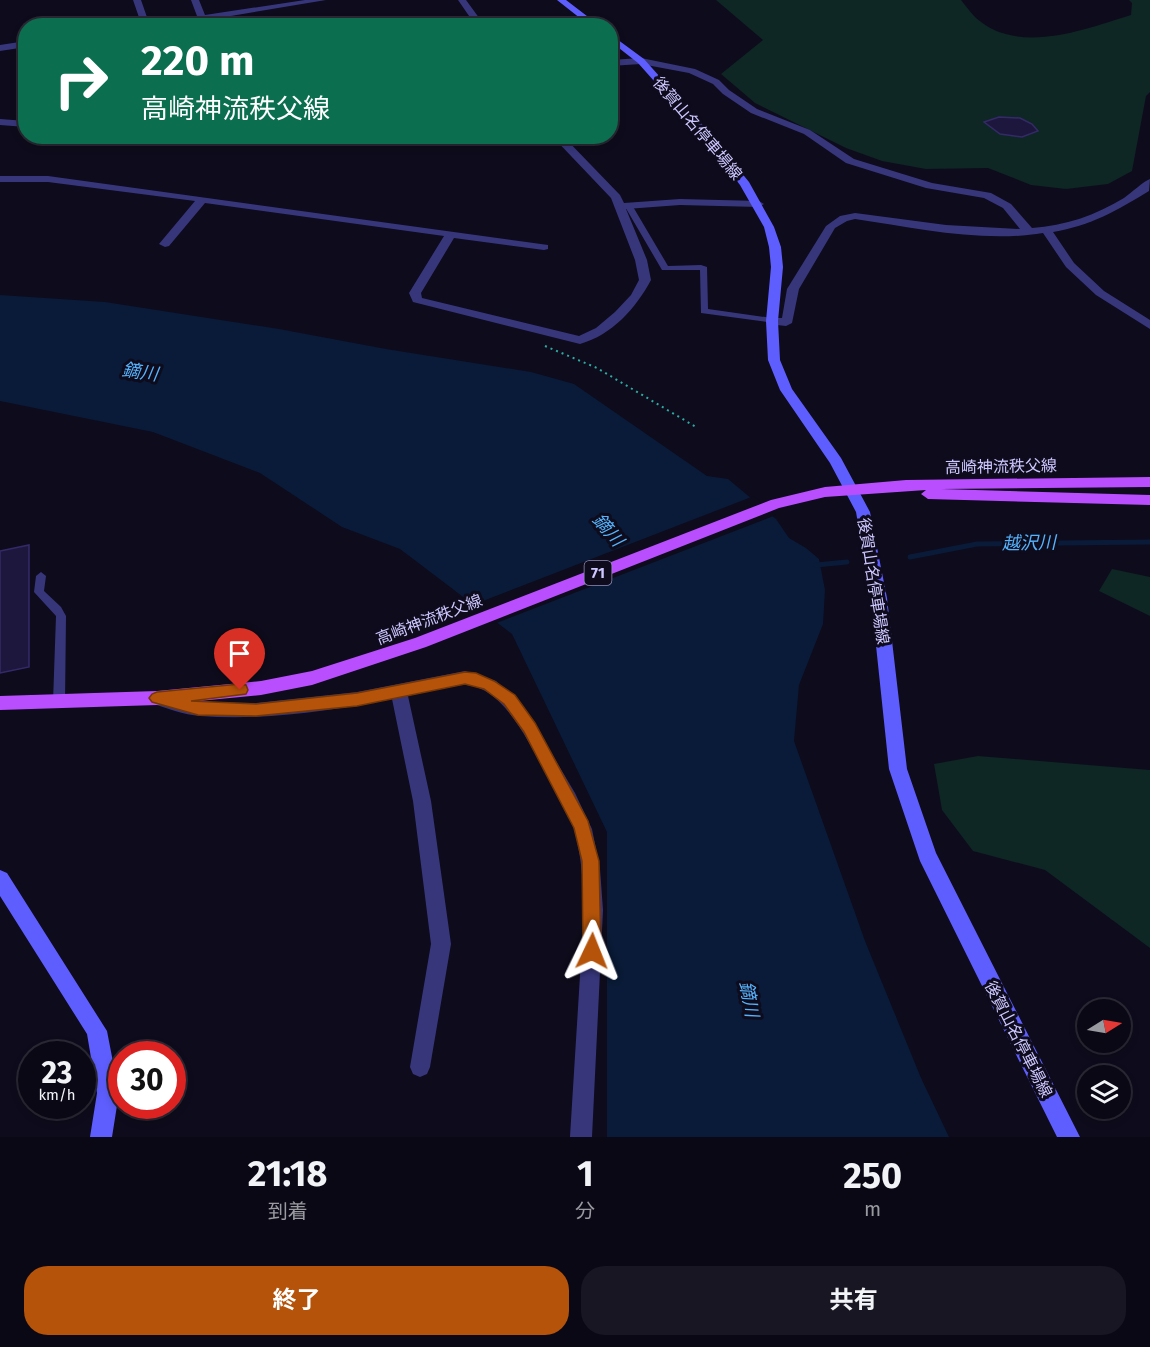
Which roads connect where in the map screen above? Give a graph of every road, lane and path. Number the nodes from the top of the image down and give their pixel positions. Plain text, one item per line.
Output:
1 (137, 0) edge
2 (195, 0) edge
3 (322, 0) edge
4 (462, 0) edge
5 (561, 0) edge
6 (144, 18) edge
7 (203, 18) edge
8 (221, 18) edge
9 (475, 18) edge
10 (585, 18) edge
11 (618, 42) edge
12 (18, 45) edge
13 (0, 48) edge
14 (641, 60) junction
15 (618, 62) edge
16 (0, 122) edge
17 (18, 123) edge
18 (565, 144) edge
19 (0, 179) edge
20 (1150, 182) edge
21 (1137, 194) junction
22 (202, 199) junction
23 (1149, 200) edge
24 (759, 204) junction
25 (624, 206) junction
26 (1046, 230) junction
27 (1030, 233) junction
28 (451, 234) junction
29 (165, 244) dead end
30 (543, 247) dead end
31 (772, 321) junction
32 (1150, 325) edge
33 (538, 343) dead end
34 (696, 427) dead end
35 (1150, 482) edge
36 (853, 490) junction
37 (1150, 500) edge
38 (41, 576) dead end
39 (399, 691) junction
40 (157, 698) junction
41 (59, 702) junction
42 (0, 703) edge
43 (0, 879) edge
44 (420, 1067) dead end
45 (101, 1137) edge
46 (581, 1137) edge
47 (1069, 1137) edge

1 - 6 street
2 - 7 street
3 - 8 street
4 - 9 street
5 - 10 main road
11 - 14 main road, 後賀山名停車場線
12 - 13 street
14 - 15 street
14 - 24 main road, 後賀山名停車場線
14 - 27 street
16 - 17 street
18 - 25 street
19 - 22 street
20 - 21 street
21 - 23 street
21 - 26 street
22 - 28 street
22 - 29 street
24 - 25 street
24 - 31 main road, 後賀山名停車場線
25 - 28 street
25 - 31 lane
26 - 27 street
26 - 32 street
27 - 31 street
28 - 30 street
31 - 36 main road, 後賀山名停車場線
33 - 34 path
35 - 36 main road, 高崎神流秩父線 / 71
36 - 37 main road, 高崎神流秩父線 / 71
36 - 40 main road, 高崎神流秩父線 / 71
36 - 47 main road, 後賀山名停車場線
38 - 41 lane
39 - 40 street
39 - 44 street
39 - 46 street
40 - 41 main road, 高崎神流秩父線 / 71
41 - 42 main road, 高崎神流秩父線 / 71
43 - 45 main road

